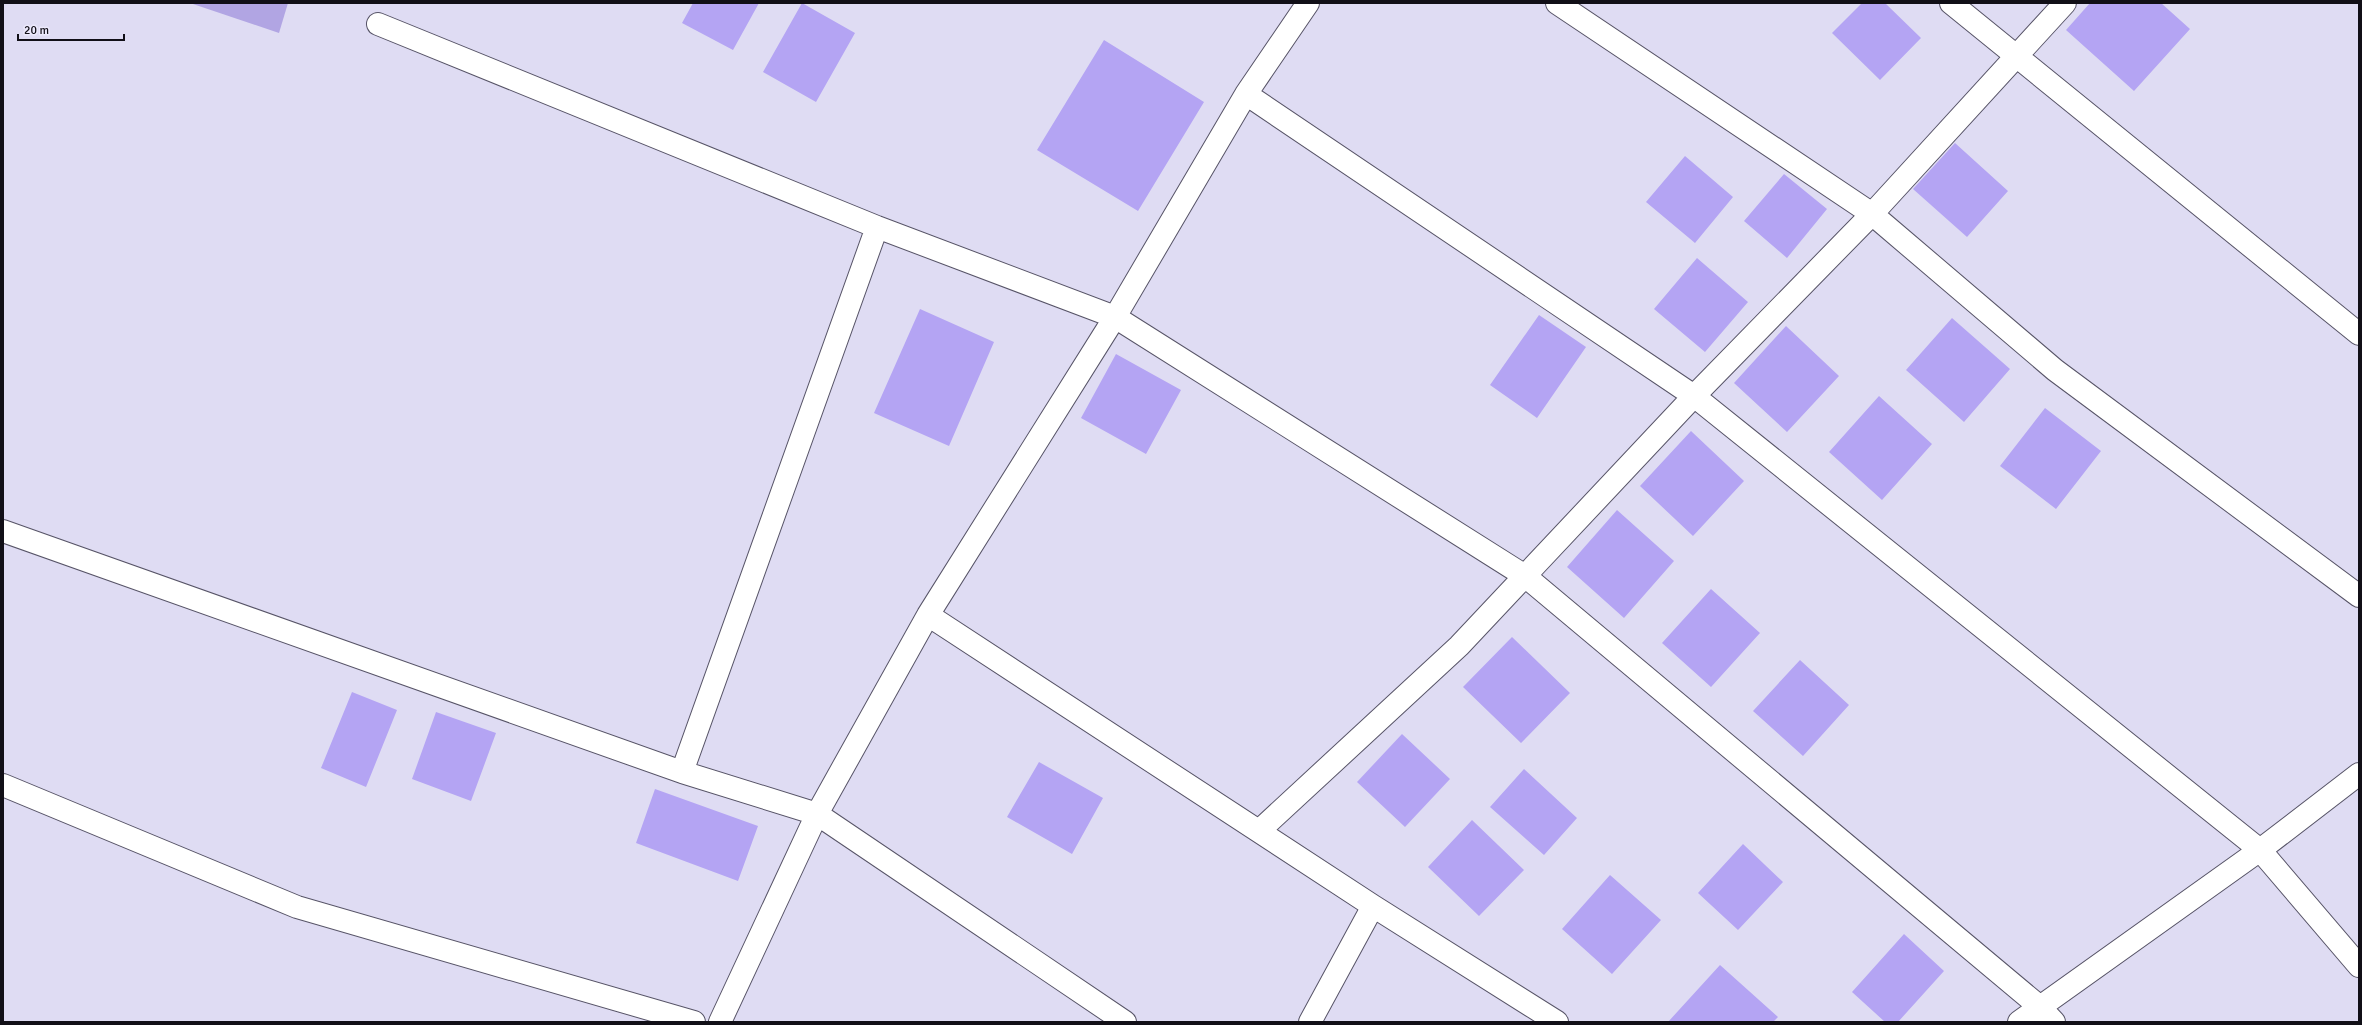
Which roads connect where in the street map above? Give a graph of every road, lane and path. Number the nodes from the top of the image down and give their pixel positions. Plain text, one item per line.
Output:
1 (1308, 3) edge
2 (1557, 3) edge
3 (1951, 3) edge
4 (2066, 3) edge
5 (378, 24) dead end
6 (2016, 58) junction
7 (1246, 94) junction
8 (1872, 214) junction
9 (877, 227) junction
10 (1115, 317) junction
11 (2359, 334) edge
12 (1694, 396) junction
13 (3, 531) edge
14 (1525, 576) junction
15 (2359, 596) edge
16 (928, 615) junction
17 (682, 772) junction
18 (2359, 774) edge
19 (3, 785) edge
20 (817, 814) junction
21 (1260, 830) junction
22 (2260, 850) junction
23 (1373, 906) junction
24 (2359, 966) edge
25 (2047, 1015) edge
26 (694, 1022) edge
27 (720, 1022) edge
28 (1125, 1022) edge
29 (1310, 1022) edge
30 (1557, 1022) edge
31 (2019, 1022) edge

1 - 7 street
2 - 8 street
3 - 6 street
4 - 6 street
5 - 9 street
6 - 8 street
6 - 11 street
7 - 10 street
7 - 12 street
8 - 12 street
8 - 15 street
9 - 10 street
9 - 17 street
10 - 14 street
10 - 16 street
12 - 14 street
12 - 22 street
13 - 17 street
14 - 21 street
14 - 25 street
16 - 20 street
16 - 21 street
17 - 20 street
18 - 22 street
19 - 26 street
20 - 27 street
20 - 28 street
21 - 23 street
22 - 24 street
22 - 25 street
23 - 29 street
23 - 30 street
25 - 31 street

